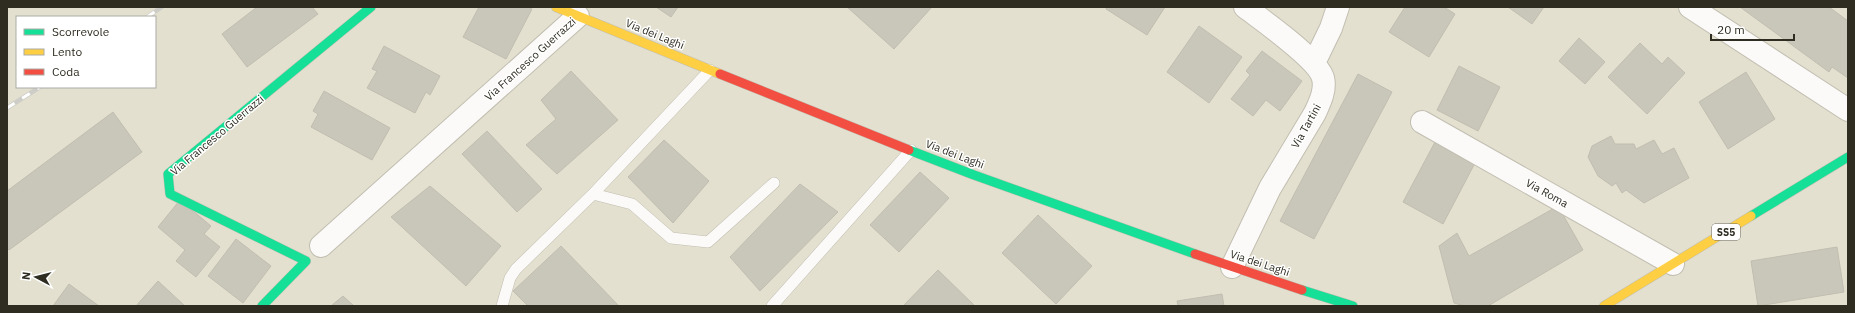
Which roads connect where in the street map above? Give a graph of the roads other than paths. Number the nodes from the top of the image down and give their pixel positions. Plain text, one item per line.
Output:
1 (371, 7) edge
2 (556, 7) edge
3 (1245, 7) edge
4 (1338, 7) edge
5 (1690, 7) edge
6 (578, 16) junction
7 (1314, 63) junction
8 (710, 70) junction
9 (1848, 110) edge
10 (1422, 122) dead end
11 (911, 150) junction
12 (1848, 157) edge
13 (774, 183) dead end
14 (593, 194) junction
15 (321, 246) dead end
16 (1673, 264) junction
17 (1232, 267) junction
18 (262, 306) edge
19 (502, 306) edge
20 (772, 306) edge
21 (1353, 306) edge
22 (1604, 306) edge

1 - 18 street, Via Francesco Guerrazzi
2 - 6 street, Via dei Laghi
3 - 7 street, Via Tartini
4 - 7 street
5 - 9 street
6 - 8 street, Via dei Laghi
6 - 15 street, Via Francesco Guerrazzi
7 - 17 street, Via Tartini
8 - 11 street, Via dei Laghi
8 - 14 lane
10 - 16 street, Via Roma
11 - 17 street, Via dei Laghi
11 - 20 lane
12 - 16 street, SS5
13 - 14 lane
14 - 19 lane
16 - 22 street, SS5
17 - 21 street, Via dei Laghi

